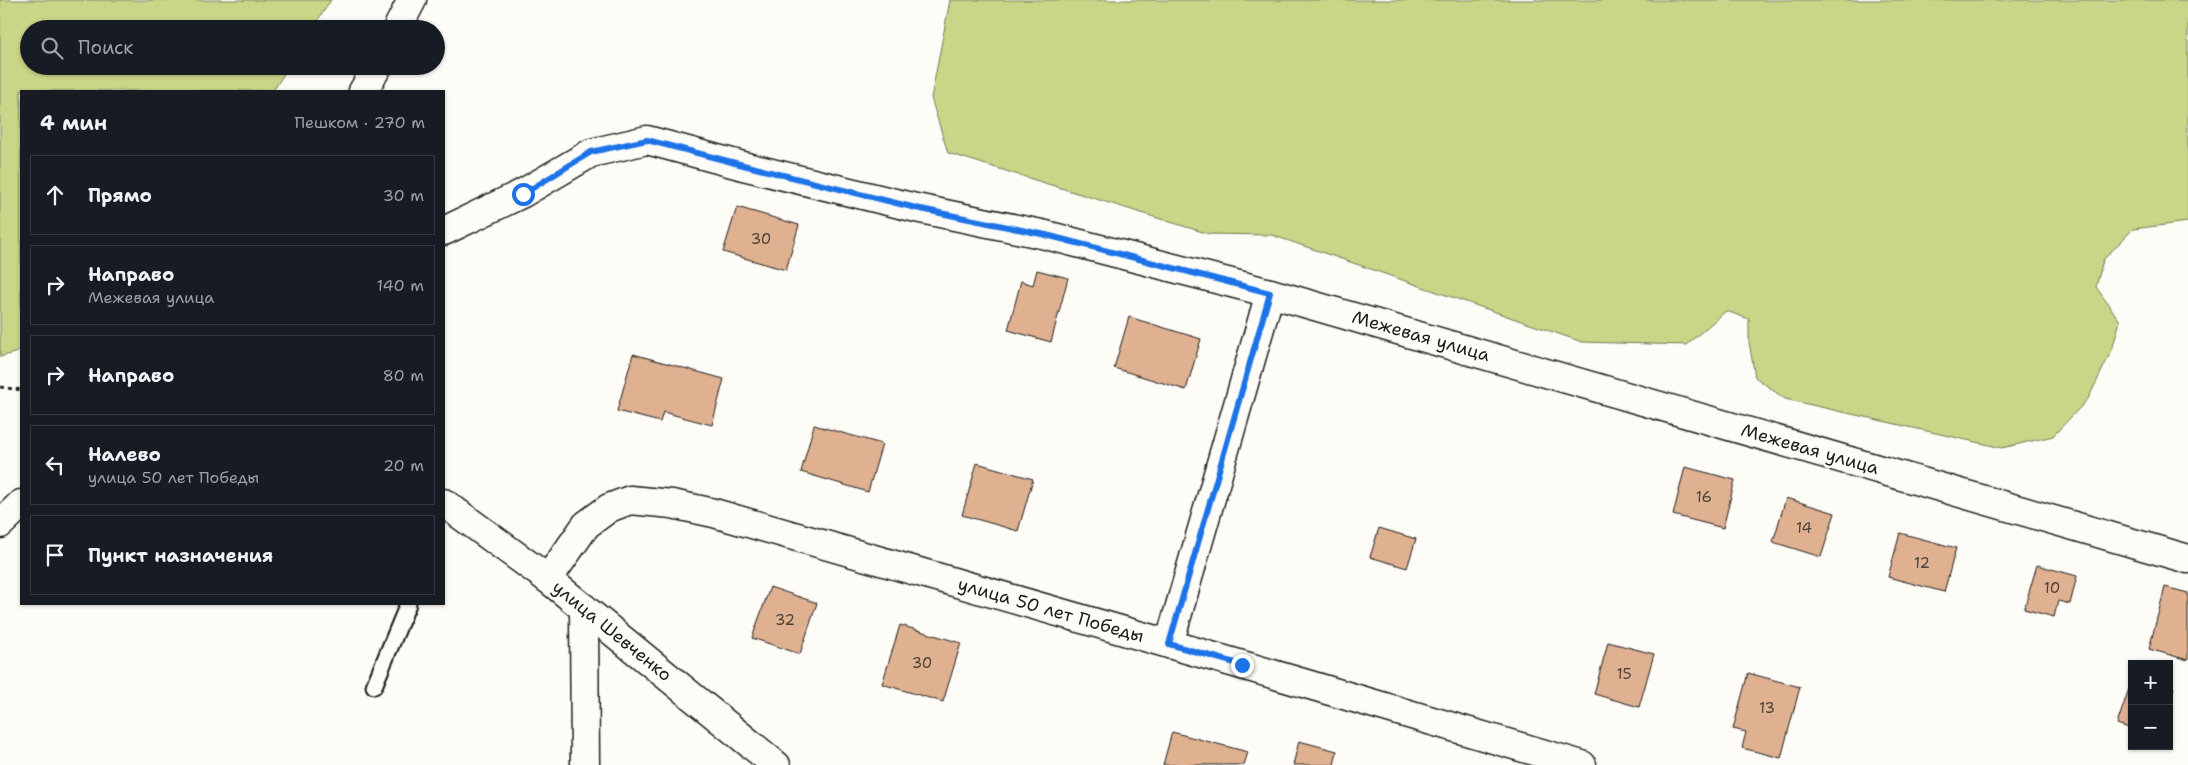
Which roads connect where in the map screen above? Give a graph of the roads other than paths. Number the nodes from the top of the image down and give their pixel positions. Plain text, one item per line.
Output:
1 (412, 0) edge
2 (402, 20) edge
3 (373, 75) edge
4 (365, 90) edge
5 (445, 231) edge
6 (1270, 293) junction
7 (20, 505) edge
8 (445, 509) edge
9 (0, 524) edge
10 (2188, 558) edge
11 (548, 579) junction
12 (408, 605) edge
13 (584, 608) junction
14 (1169, 644) junction
15 (374, 686) dead end
16 (585, 765) edge
17 (776, 765) edge
18 (1582, 765) edge

1 - 2 street
3 - 4 street
5 - 6 street, Межевая улица
6 - 10 street, Межевая улица
6 - 14 street
7 - 9 street
8 - 11 street, улица Шевченко
11 - 13 street, улица Шевченко
11 - 14 street, улица 50 лет Победы
12 - 15 lane
13 - 16 street
13 - 17 street, улица Шевченко
14 - 18 street, улица 50 лет Победы

